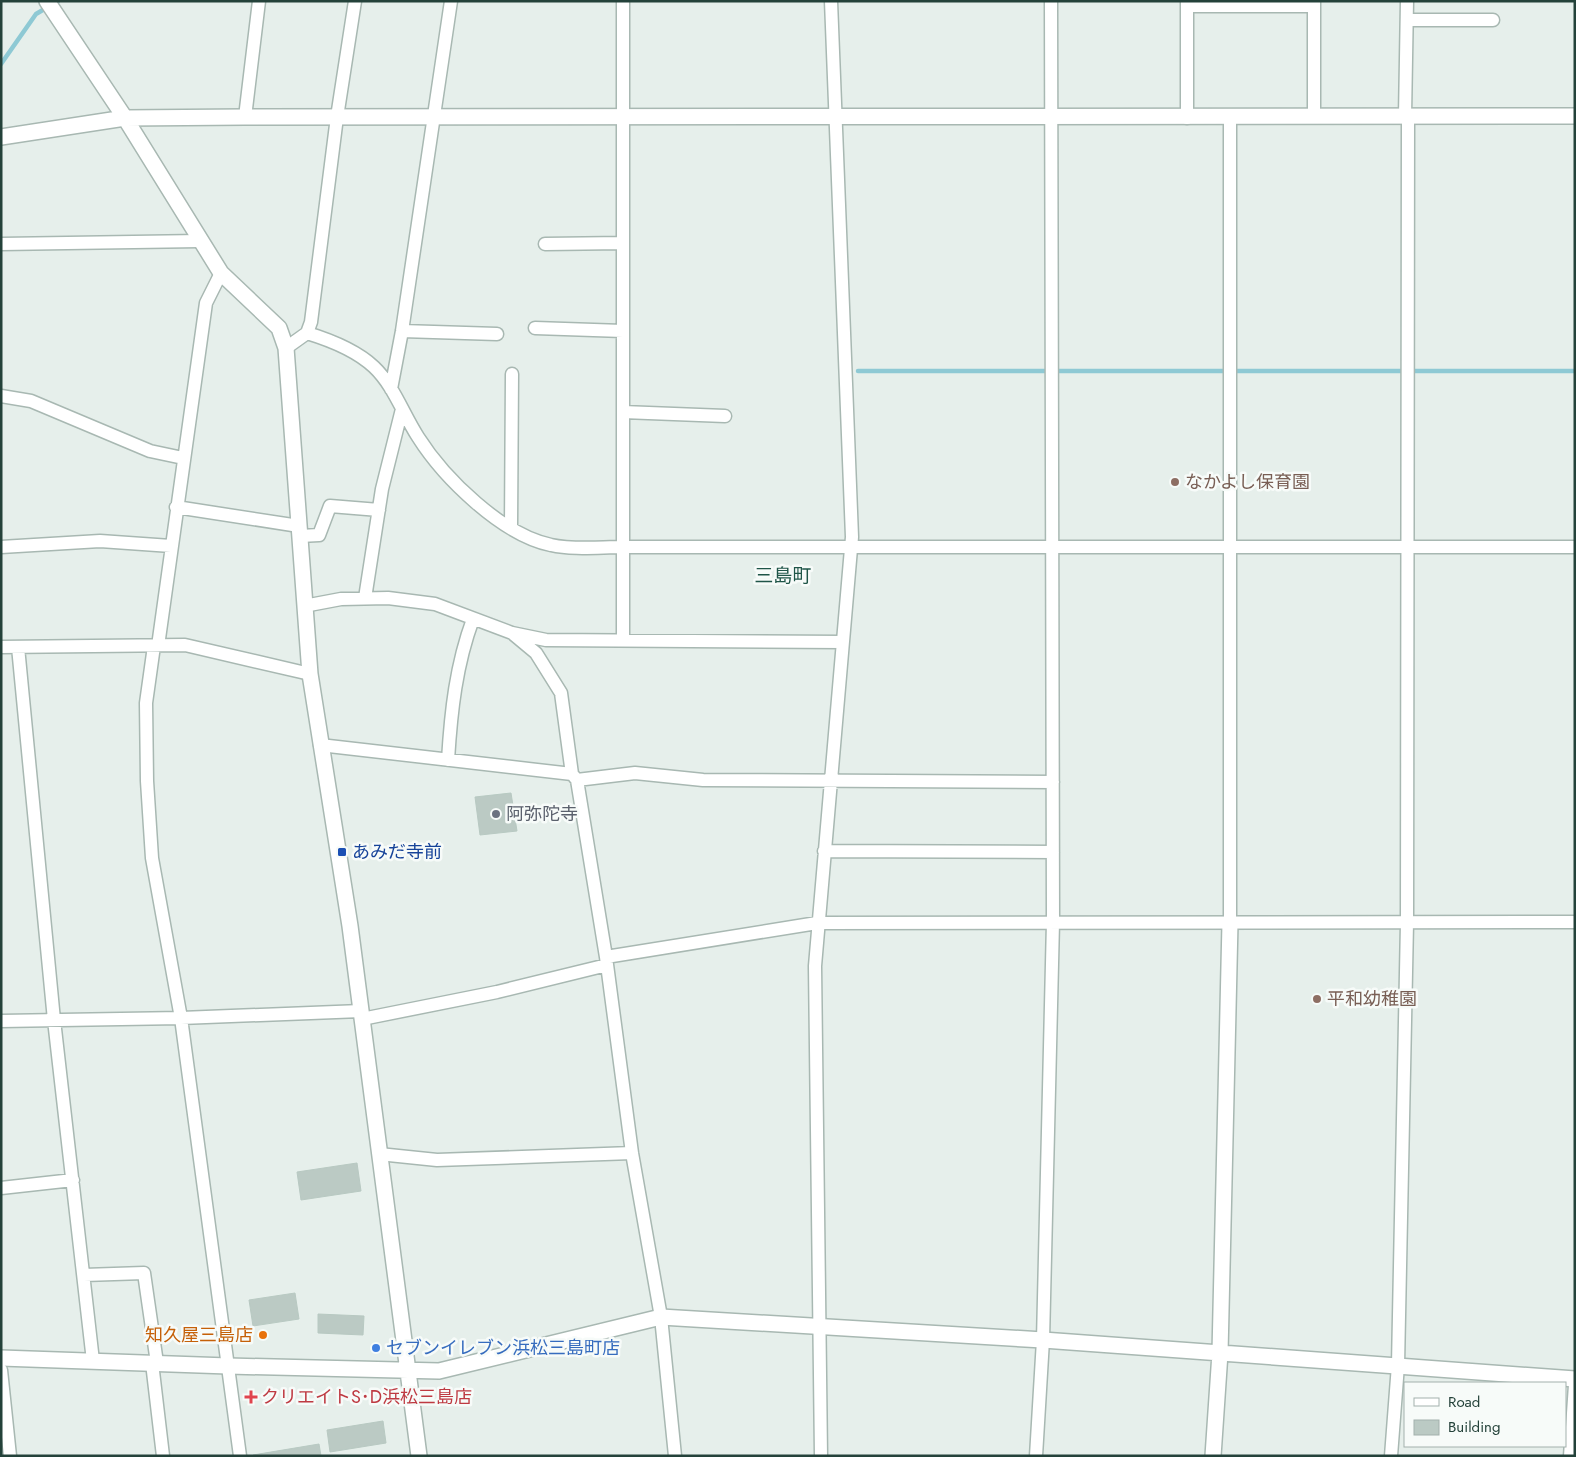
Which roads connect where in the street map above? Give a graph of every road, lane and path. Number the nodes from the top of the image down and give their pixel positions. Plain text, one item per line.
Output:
1 (47, 1) edge
2 (259, 1) edge
3 (355, 1) edge
4 (451, 1) edge
5 (623, 1) edge
6 (831, 1) edge
7 (1051, 1) edge
8 (1407, 1) edge
9 (1187, 4) edge
10 (1314, 4) edge
11 (1407, 20) junction
12 (1494, 20) dead end
13 (1314, 116) junction
14 (1407, 116) junction
15 (1575, 116) edge
16 (245, 117) junction
17 (337, 117) junction
18 (623, 117) junction
19 (1051, 117) junction
20 (125, 118) junction
21 (432, 118) junction
22 (835, 118) junction
23 (1187, 118) junction
24 (1230, 118) junction
25 (1, 137) edge
26 (200, 241) junction
27 (622, 243) junction
28 (1, 244) edge
29 (545, 244) dead end
30 (221, 272) junction
31 (535, 328) dead end
32 (402, 331) junction
33 (622, 332) junction
34 (307, 333) junction
35 (497, 334) dead end
36 (286, 348) junction
37 (512, 374) dead end
38 (392, 389) junction
39 (1, 396) edge
40 (402, 409) junction
41 (622, 412) junction
42 (725, 416) dead end
43 (183, 458) junction
44 (176, 507) junction
45 (379, 510) junction
46 (511, 527) junction
47 (300, 531) junction
48 (171, 546) junction
49 (1, 547) edge
50 (622, 547) junction
51 (851, 547) junction
52 (1229, 547) junction
53 (1407, 547) junction
54 (1575, 547) edge
55 (1052, 548) junction
56 (365, 598) junction
57 (304, 606) junction
58 (473, 619) junction
59 (512, 633) junction
60 (623, 639) junction
61 (843, 642) junction
62 (156, 646) junction
63 (1, 647) edge
64 (18, 647) junction
65 (310, 674) junction
66 (320, 745) junction
67 (448, 760) junction
68 (575, 777) junction
69 (830, 781) junction
70 (1053, 782) junction
71 (824, 851) junction
72 (1053, 852) junction
73 (1053, 922) junction
74 (1575, 922) edge
75 (817, 923) junction
76 (1230, 923) junction
77 (1407, 923) junction
78 (606, 961) junction
79 (362, 1015) junction
80 (181, 1018) junction
81 (54, 1020) junction
82 (1, 1021) edge
83 (632, 1153) junction
84 (379, 1154) junction
85 (73, 1180) junction
86 (1, 1188) edge
87 (84, 1275) junction
88 (661, 1317) junction
89 (820, 1327) junction
90 (1043, 1340) junction
91 (1220, 1353) junction
92 (1, 1358) edge
93 (93, 1361) junction
94 (154, 1363) junction
95 (1398, 1365) junction
96 (228, 1366) junction
97 (1, 1370) edge
98 (406, 1370) junction
99 (1575, 1378) edge
100 (1575, 1385) edge
101 (10, 1456) edge
102 (163, 1456) edge
103 (240, 1456) edge
104 (419, 1456) edge
105 (675, 1456) edge
106 (821, 1456) edge
107 (1036, 1456) edge
108 (1213, 1456) edge
109 (1391, 1456) edge
110 (1570, 1456) edge

1 - 20 street
2 - 16 street
3 - 17 street
4 - 21 street
5 - 18 street
6 - 22 street
7 - 19 street
8 - 11 street
9 - 10 street
9 - 23 street
10 - 13 street
11 - 12 street
11 - 14 street
13 - 14 street
13 - 24 street
14 - 15 street
14 - 53 street
16 - 17 street
16 - 20 street
17 - 21 street
17 - 34 street
18 - 21 street
18 - 22 street
18 - 27 street
19 - 22 street
19 - 23 street
19 - 55 street
20 - 25 street
20 - 26 street
21 - 32 street
22 - 51 street
23 - 24 street
24 - 52 street
26 - 28 street
26 - 30 street
27 - 29 street
27 - 33 street
30 - 36 street
30 - 43 street
31 - 33 street
32 - 35 street
32 - 38 street
33 - 41 street
34 - 36 street
34 - 38 street
36 - 47 street
37 - 46 street
38 - 40 street
39 - 43 street
40 - 45 street
40 - 46 street
41 - 42 street
41 - 50 street
43 - 44 street
44 - 47 street
44 - 48 street
45 - 47 street
45 - 56 street
46 - 50 street
47 - 57 street
48 - 49 street
48 - 62 street
50 - 51 street
50 - 60 street
51 - 55 street
51 - 61 street
52 - 53 street
52 - 55 street
52 - 76 street
53 - 54 street
53 - 77 street
55 - 70 street
56 - 57 street
56 - 58 street
57 - 65 street
58 - 59 street
58 - 67 street
59 - 60 street
59 - 68 street
60 - 61 street
61 - 69 street
62 - 64 street
62 - 65 street
62 - 80 street
63 - 64 street
64 - 81 street
65 - 66 street
66 - 67 street
66 - 79 street
67 - 68 street
68 - 69 street
68 - 78 street
69 - 70 street
69 - 71 street
70 - 72 street
71 - 72 street
71 - 75 street
72 - 73 street
73 - 75 street
73 - 76 street
73 - 90 street
74 - 77 street
75 - 78 street
75 - 89 street
76 - 77 street
76 - 91 street
77 - 95 street
78 - 79 street
78 - 83 street
79 - 80 street
79 - 84 street
80 - 81 street
80 - 96 street
81 - 82 street
81 - 85 street
83 - 84 street
83 - 88 street
84 - 98 street
85 - 86 street
85 - 87 street
87 - 93 street
87 - 94 street
88 - 89 street
88 - 98 street
88 - 105 street
89 - 90 street
89 - 106 street
90 - 91 street
90 - 107 street
91 - 95 street
91 - 108 street
92 - 93 street
93 - 94 street
94 - 96 street
94 - 102 street
95 - 99 street
95 - 109 street
96 - 98 street
96 - 103 street
97 - 101 street
98 - 104 street
100 - 110 street

